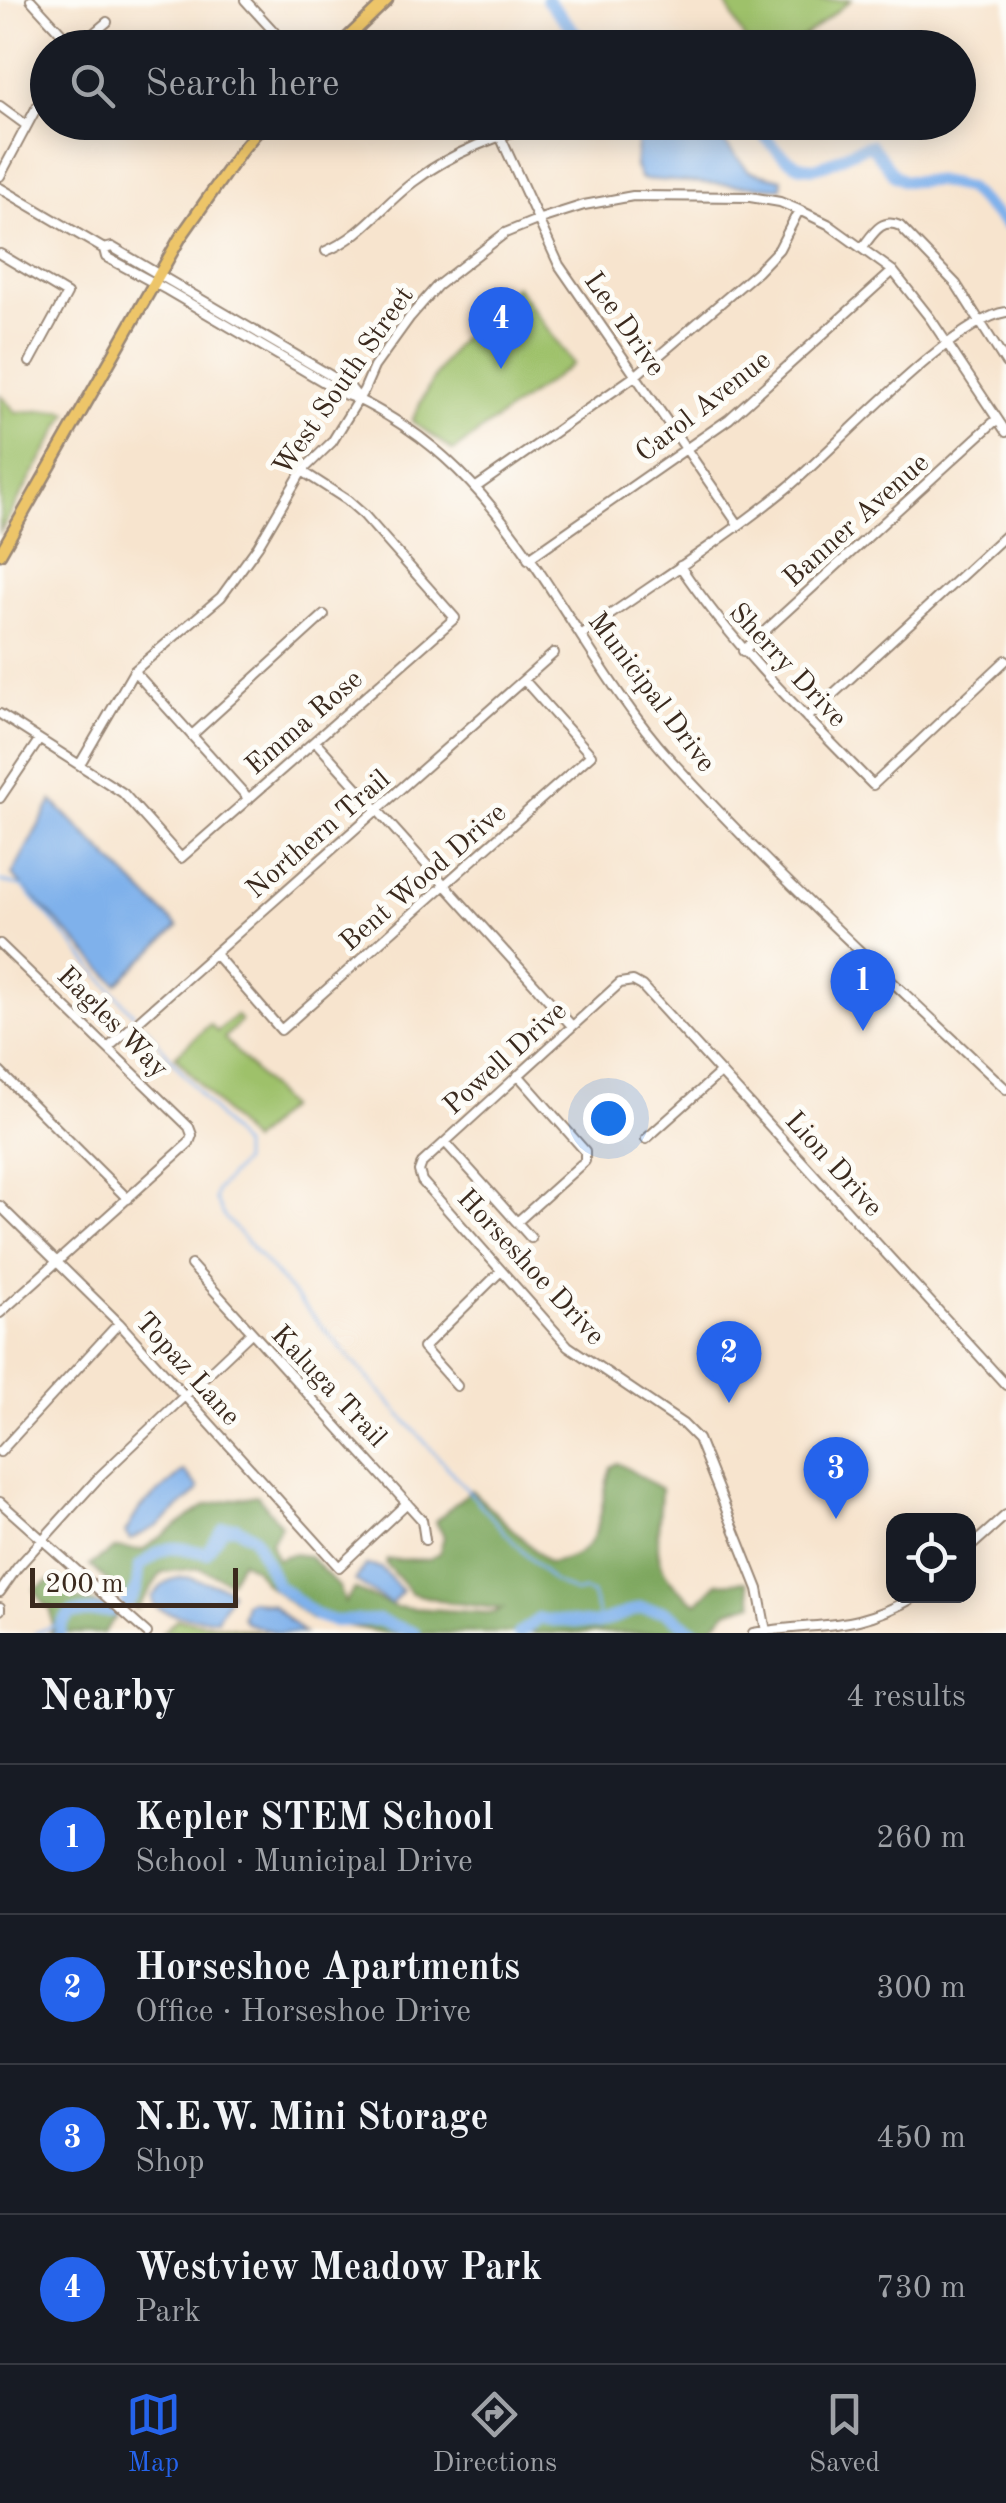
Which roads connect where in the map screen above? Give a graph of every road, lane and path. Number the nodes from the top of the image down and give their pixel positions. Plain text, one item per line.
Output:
1 (31, 0) edge
2 (245, 0) edge
3 (388, 0) edge
4 (107, 22) dead end
5 (59, 30) edge
6 (97, 30) edge
7 (272, 30) edge
8 (356, 30) edge
9 (0, 106) edge
10 (30, 117) edge
11 (26, 124) junction
12 (251, 140) edge
13 (490, 140) edge
14 (502, 140) edge
15 (0, 176) edge
16 (0, 188) edge
17 (799, 210) junction
18 (537, 220) junction
19 (862, 248) junction
20 (326, 251) dead end
21 (0, 254) edge
22 (893, 271) junction
23 (157, 279) junction
24 (1006, 312) edge
25 (982, 322) junction
26 (946, 344) junction
27 (30, 362) dead end
28 (1006, 363) edge
29 (635, 376) junction
30 (359, 398) junction
31 (996, 420) junction
32 (1006, 432) edge
33 (688, 451) junction
34 (302, 471) junction
35 (475, 488) junction
36 (738, 524) junction
37 (1006, 536) edge
38 (0, 554) edge
39 (528, 559) junction
40 (680, 566) junction
41 (324, 616) dead end
42 (581, 634) junction
43 (743, 651) junction
44 (554, 653) dead end
45 (1006, 660) edge
46 (134, 671) junction
47 (524, 680) junction
48 (0, 714) edge
49 (807, 718) junction
50 (192, 735) junction
51 (38, 740) junction
52 (315, 741) junction
53 (80, 764) junction
54 (0, 798) edge
55 (249, 799) junction
56 (378, 810) junction
57 (445, 886) junction
58 (4, 947) edge
59 (215, 954) junction
60 (0, 958) edge
61 (625, 981) joint
62 (572, 1026) junction
63 (109, 1047) junction
64 (0, 1072) edge
65 (721, 1072) junction
66 (518, 1075) junction
67 (1006, 1089) edge
68 (646, 1138) dead end
69 (445, 1142) junction
70 (419, 1171) joint
71 (128, 1200) junction
72 (0, 1206) edge
73 (517, 1222) junction
74 (531, 1238) dead end
75 (58, 1264) junction
76 (191, 1265) dead end
77 (501, 1271) junction
78 (0, 1313) edge
79 (119, 1324) junction
80 (251, 1333) junction
81 (1006, 1385) edge
82 (456, 1386) dead end
83 (184, 1395) junction
84 (0, 1452) edge
85 (0, 1502) edge
86 (406, 1502) junction
87 (1006, 1515) edge
88 (43, 1539) junction
89 (425, 1540) dead end
90 (976, 1542) edge
91 (0, 1592) edge
92 (907, 1603) edge
93 (135, 1624) junction
94 (766, 1631) edge
95 (129, 1633) edge
96 (147, 1633) edge
97 (752, 1633) edge

1 - 5 street
2 - 7 street
3 - 8 main road
4 - 6 street
9 - 11 street
10 - 11 street
11 - 15 street
12 - 23 main road
13 - 20 street
14 - 18 street, Lee Drive
16 - 23 street, Municipal Drive
17 - 18 street, West South Street
17 - 19 street, West South Street
17 - 29 street
18 - 29 street, Lee Drive
18 - 30 street, West South Street
19 - 22 street, West South Street
19 - 25 street
21 - 27 street
22 - 26 street, West South Street
22 - 33 street, Carol Avenue
23 - 30 street, Municipal Drive
23 - 38 main road
24 - 25 street
25 - 26 street
25 - 28 street
26 - 31 street, West South Street
26 - 36 street
29 - 33 street, Lee Drive
29 - 35 street
30 - 34 street, West South Street
30 - 35 street, Municipal Drive
31 - 32 street, West South Street
31 - 43 street, Banner Avenue
33 - 36 street, Lee Drive
33 - 39 street, Carol Avenue
34 - 46 street, West South Street
34 - 52 street, Emma Rose
35 - 39 street, Municipal Drive
36 - 40 street
37 - 49 street
39 - 42 street, Municipal Drive
40 - 42 street
40 - 43 street, Sherry Drive
41 - 50 street
42 - 67 street, Municipal Drive
43 - 49 street, Sherry Drive
44 - 47 street, Northern Trail
45 - 49 street, Sherry Drive
46 - 50 street
46 - 53 street, West South Street
47 - 56 street, Northern Trail
47 - 57 street, Bent Wood Drive
48 - 51 street
50 - 55 street
51 - 53 street
51 - 54 street
52 - 55 street, Emma Rose
52 - 56 street
53 - 55 street, Emma Rose
56 - 57 street
56 - 59 street, Northern Trail
57 - 59 street, Bent Wood Drive
57 - 62 street
58 - 60 street
58 - 63 street, Eagles Way
59 - 63 street, Northern Trail
61 - 62 street, Powell Drive
61 - 65 street, Lion Drive
62 - 66 street, Powell Drive
63 - 71 street, Eagles Way
64 - 71 street
65 - 68 street
65 - 81 street, Lion Drive
66 - 69 street, Powell Drive
66 - 73 street
69 - 70 street, Powell Drive
69 - 73 street
70 - 77 street, Horseshoe Drive
71 - 75 street
72 - 75 street, Topaz Lane
73 - 74 street
75 - 78 street
75 - 79 street, Topaz Lane
76 - 80 street, Kaluga Trail
77 - 82 street
77 - 94 street, Horseshoe Drive
79 - 83 street, Topaz Lane
79 - 84 street
80 - 83 street
80 - 86 street, Kaluga Trail
83 - 86 street, Topaz Lane
83 - 88 street
85 - 88 street
86 - 89 street, Kaluga Trail
87 - 90 street
88 - 91 street
88 - 93 street
92 - 94 street
93 - 95 street
93 - 96 street
94 - 97 street

